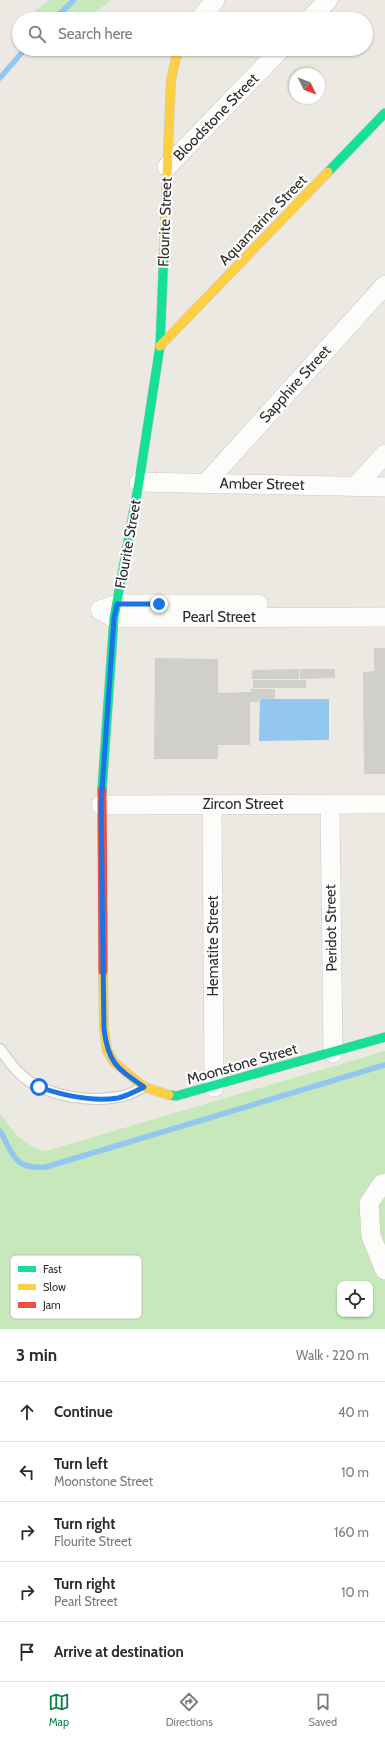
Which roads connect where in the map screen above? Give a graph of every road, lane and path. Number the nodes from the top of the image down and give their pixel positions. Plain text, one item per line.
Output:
1 (215, 0) edge
2 (328, 0) edge
3 (206, 12) edge
4 (317, 12) edge
5 (176, 56) edge
6 (274, 56) edge
7 (385, 113) edge
8 (168, 167) junction
9 (385, 285) edge
10 (160, 346) junction
11 (385, 454) edge
12 (139, 482) junction
13 (206, 483) junction
14 (356, 486) junction
15 (385, 487) edge
16 (385, 604) edge
17 (116, 611) junction
18 (385, 617) edge
19 (212, 804) junction
20 (330, 804) junction
21 (385, 804) edge
22 (101, 805) junction
23 (385, 1037) edge
24 (0, 1049) edge
25 (333, 1052) junction
26 (114, 1062) joint
27 (144, 1087) junction
28 (214, 1087) junction
29 (385, 1183) edge
30 (385, 1270) edge

1 - 3 street
2 - 4 street
5 - 8 street, Flourite Street
6 - 8 street, Bloodstone Street
7 - 10 street, Aquamarine Street
8 - 10 street, Flourite Street
9 - 13 street, Sapphire Street
10 - 12 street, Flourite Street
11 - 14 street
12 - 13 street, Amber Street
12 - 17 street, Flourite Street
13 - 14 street, Amber Street
14 - 15 street, Amber Street
16 - 17 street, Pearl Street
17 - 18 street, Pearl Street
17 - 22 street, Flourite Street
19 - 20 street, Zircon Street
19 - 22 street, Zircon Street
19 - 28 street, Hematite Street
20 - 21 street, Zircon Street
20 - 25 street, Peridot Street
22 - 26 street, Flourite Street
23 - 25 street, Moonstone Street
24 - 27 lane
25 - 28 street, Moonstone Street
26 - 27 street, Moonstone Street
27 - 28 street, Moonstone Street
29 - 30 street

